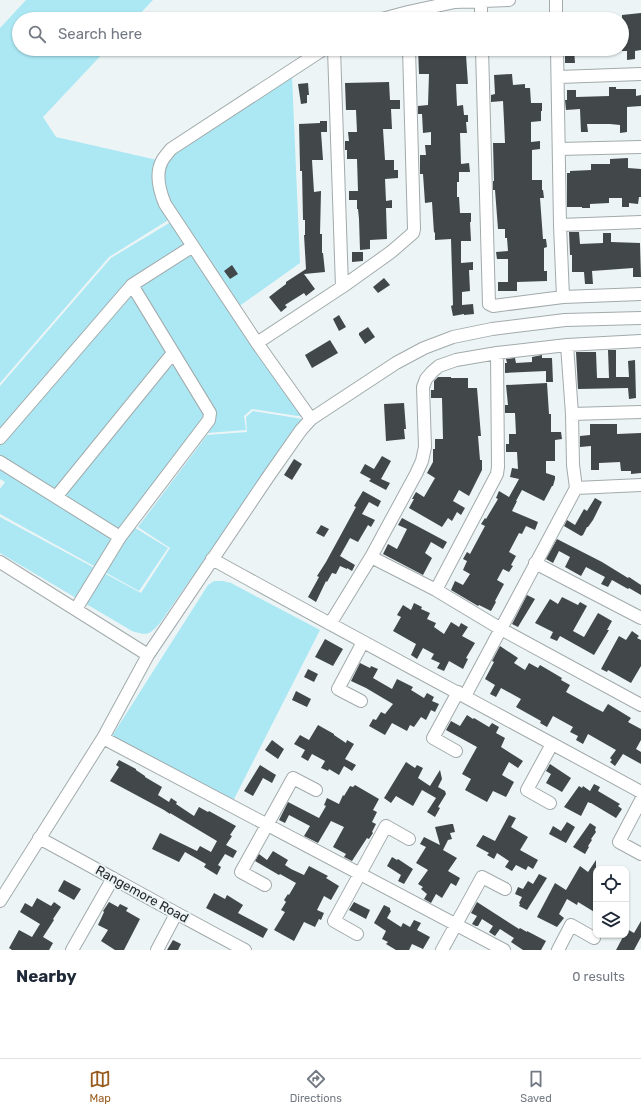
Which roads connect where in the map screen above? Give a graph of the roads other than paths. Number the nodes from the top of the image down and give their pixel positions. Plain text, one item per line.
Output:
1 (509, 0) edge
2 (556, 0) edge
3 (481, 1) edge
4 (419, 12) edge
5 (481, 12) edge
6 (556, 12) edge
7 (313, 56) edge
8 (334, 56) edge
9 (409, 56) edge
10 (482, 56) edge
11 (558, 56) edge
12 (641, 74) edge
13 (559, 77) junction
14 (641, 147) edge
15 (559, 149) junction
16 (641, 222) edge
17 (560, 225) junction
18 (193, 246) junction
19 (132, 285) junction
20 (342, 287) junction
21 (641, 294) edge
22 (563, 297) junction
23 (641, 318) edge
24 (641, 341) edge
25 (257, 343) junction
26 (567, 345) junction
27 (174, 353) junction
28 (497, 353) junction
29 (641, 412) edge
30 (572, 414) junction
31 (311, 419) junction
32 (0, 438) edge
33 (0, 462) edge
34 (641, 485) edge
35 (576, 488) junction
36 (56, 497) junction
37 (120, 537) junction
38 (371, 556) junction
39 (212, 559) junction
40 (0, 562) edge
41 (536, 563) junction
42 (436, 590) junction
43 (76, 609) junction
44 (641, 618) edge
45 (330, 624) junction
46 (500, 629) junction
47 (363, 642) junction
48 (148, 655) junction
49 (461, 694) junction
50 (361, 701) dead end
51 (641, 705) edge
52 (103, 738) junction
53 (552, 744) junction
54 (456, 751) dead end
55 (316, 790) dead end
56 (641, 792) edge
57 (641, 800) edge
58 (550, 802) dead end
59 (267, 825) junction
60 (39, 838) junction
61 (409, 839) dead end
62 (641, 854) edge
63 (359, 874) junction
64 (113, 878) junction
65 (264, 884) dead end
66 (505, 890) dead end
67 (0, 901) edge
68 (176, 914) junction
69 (455, 924) junction
70 (357, 934) dead end
71 (593, 937) edge
72 (72, 950) edge
73 (157, 950) edge
74 (245, 950) edge
75 (442, 950) edge
76 (504, 950) edge
77 (558, 950) edge

1 - 3 street
2 - 6 street
3 - 4 street
3 - 5 street
7 - 18 street
8 - 20 street
9 - 20 street
10 - 22 street
11 - 13 street
12 - 13 street
13 - 15 street
14 - 15 street
15 - 17 street
16 - 17 street
17 - 22 street
18 - 19 street
18 - 25 street
19 - 27 street
19 - 32 street
20 - 25 street
21 - 22 street
23 - 31 street
24 - 26 street
25 - 31 street
26 - 28 street
26 - 30 street
27 - 36 street
27 - 37 street
28 - 38 street
28 - 42 street
29 - 30 street
30 - 35 street
31 - 39 street
33 - 36 street
34 - 35 street
35 - 41 street
36 - 37 street
37 - 43 street
38 - 42 street
38 - 45 street
39 - 45 street
39 - 48 street
40 - 43 street
41 - 44 street
41 - 46 street
42 - 46 street
43 - 48 street
45 - 47 street
46 - 49 street
46 - 51 street
47 - 49 street
47 - 50 street
48 - 52 street
49 - 53 street
49 - 54 street
52 - 59 street
52 - 60 street
53 - 56 street
53 - 58 street
55 - 59 street
57 - 62 street
59 - 63 street
59 - 65 street
60 - 64 street, Rangemore Road
60 - 67 street
61 - 63 street
63 - 69 street
63 - 70 street
64 - 68 street, Rangemore Road
64 - 72 street
66 - 69 street
68 - 73 street
68 - 74 street, Rangemore Road
69 - 75 street
69 - 76 street
71 - 77 street

